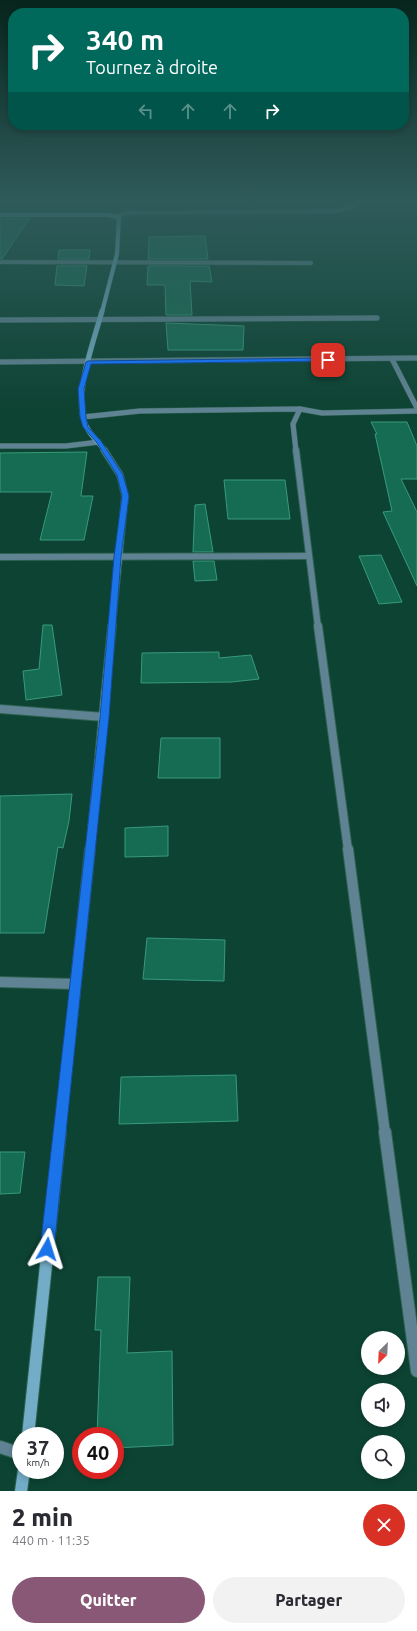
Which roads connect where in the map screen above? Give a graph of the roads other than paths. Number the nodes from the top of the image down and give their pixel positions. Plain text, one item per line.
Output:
1 (113, 271) edge
2 (377, 318) dead end
3 (100, 319) junction
4 (0, 320) edge
5 (417, 358) edge
6 (392, 359) junction
7 (0, 362) edge
8 (88, 362) junction
9 (300, 408) junction
10 (417, 410) edge
11 (83, 417) junction
12 (99, 442) junction
13 (0, 446) edge
14 (308, 556) junction
15 (0, 557) edge
16 (118, 557) junction
17 (0, 709) edge
18 (104, 717) junction
19 (0, 982) edge
20 (75, 984) junction
21 (417, 1372) edge
22 (29, 1427) edge
23 (0, 1447) edge
24 (12, 1451) edge
25 (23, 1479) edge
26 (22, 1491) edge

1 - 3 street
2 - 3 street
3 - 4 street
3 - 8 street
5 - 6 street
6 - 8 street
6 - 10 street
7 - 8 street
8 - 11 street
9 - 10 street
9 - 11 street
9 - 14 street
11 - 12 street
12 - 13 street
12 - 16 street
14 - 16 street
14 - 21 street
15 - 16 street
16 - 18 street
17 - 18 street
18 - 20 street
19 - 20 street
20 - 22 street
23 - 24 street
25 - 26 street

